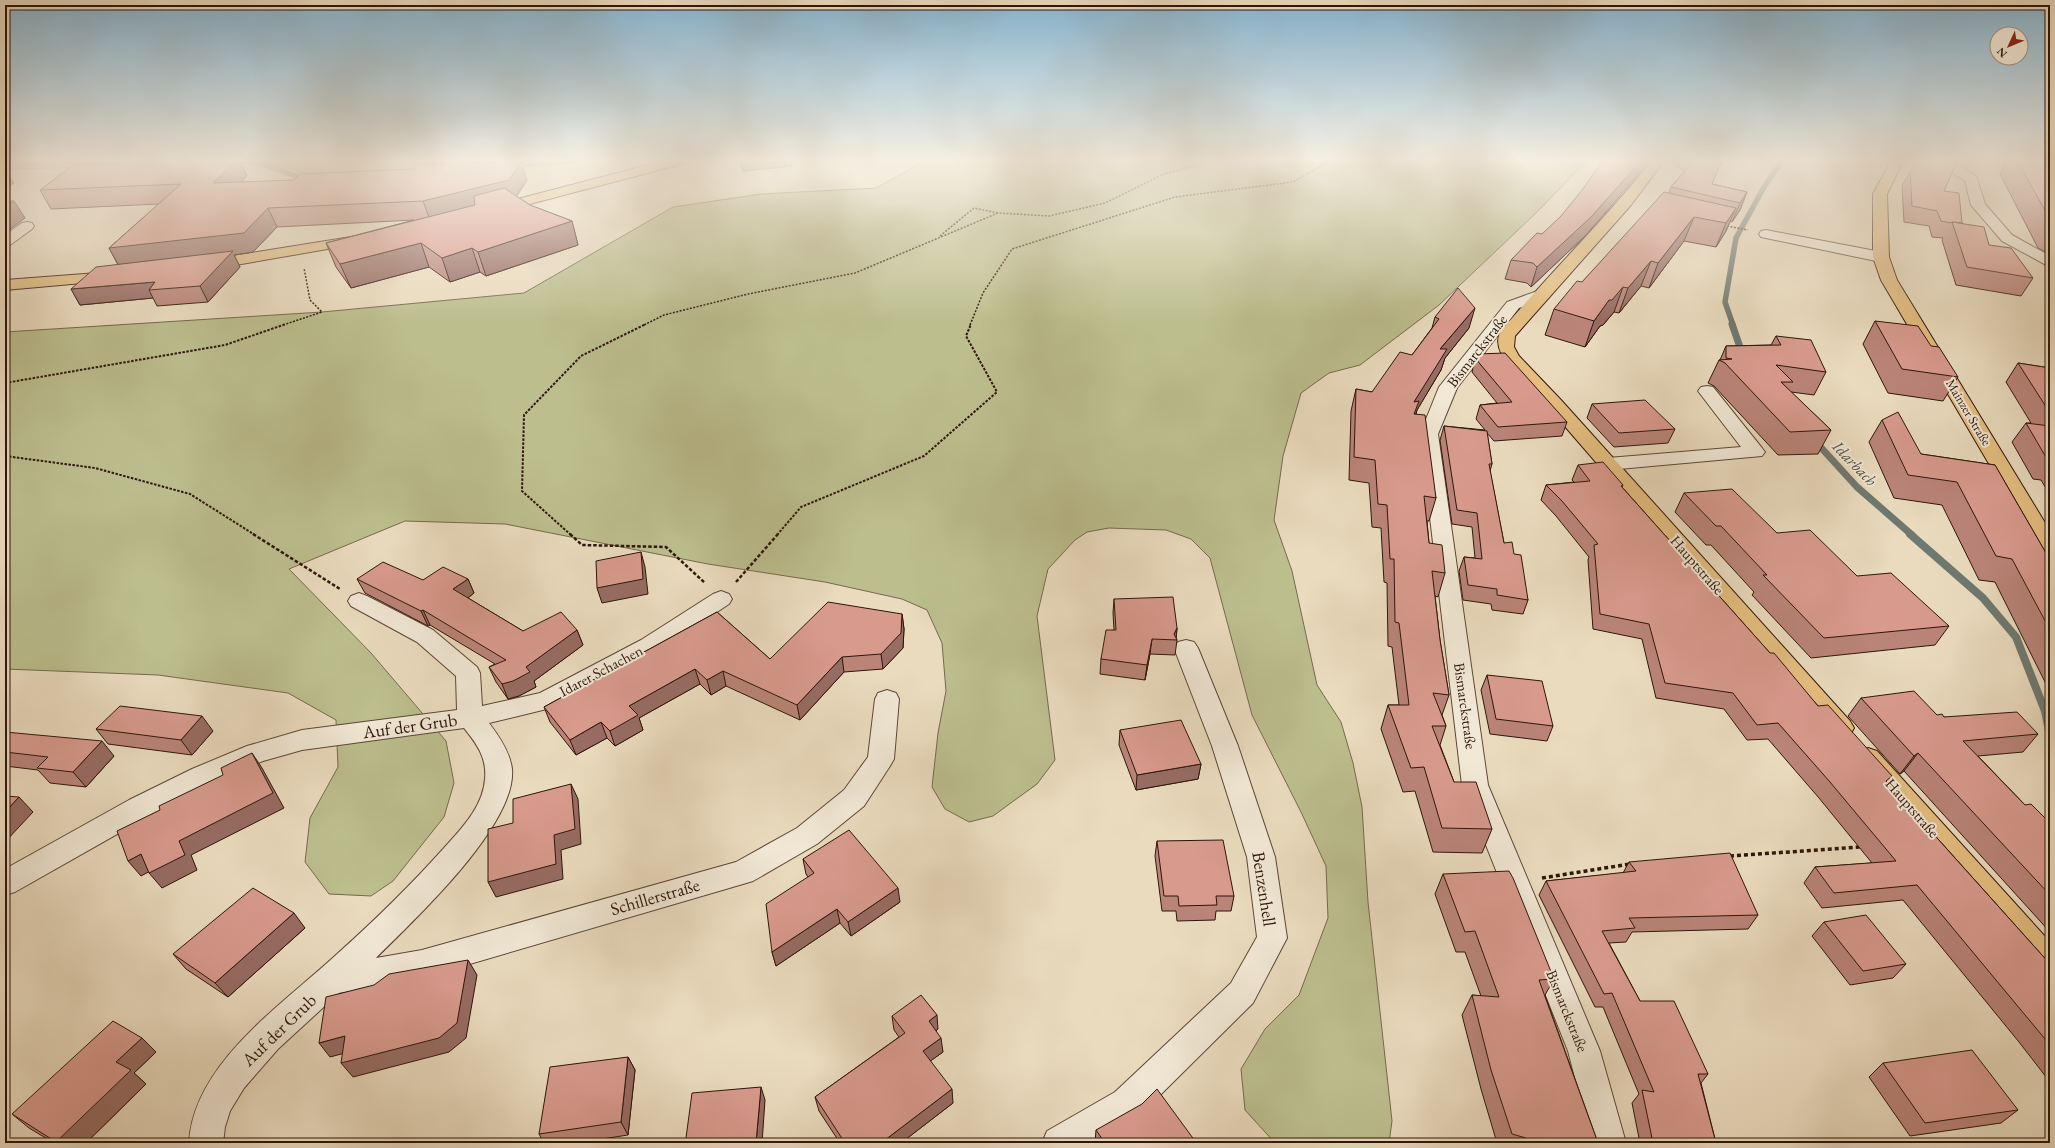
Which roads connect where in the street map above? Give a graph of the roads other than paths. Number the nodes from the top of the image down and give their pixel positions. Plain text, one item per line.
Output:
1 (1615, 215) edge
2 (1880, 215) edge
3 (1986, 215) edge
4 (27, 226) dead end
5 (1766, 234) dead end
6 (372, 238) edge
7 (5, 242) edge
8 (1881, 257) junction
9 (2050, 262) edge
10 (191, 267) edge
11 (128, 275) edge
12 (5, 285) edge
13 (1543, 294) junction
14 (1707, 391) dead end
15 (1608, 464) junction
16 (2050, 549) edge
17 (721, 599) road end
18 (358, 601) road end
19 (1186, 648) dead end
20 (887, 698) dead end
21 (470, 718) junction
22 (5, 883) edge
23 (2050, 964) edge
24 (332, 980) junction
25 (206, 1143) edge
26 (1059, 1143) edge
27 (1609, 1143) edge

1 - 13 main road, Hauptstraße
2 - 8 main road, Mainzer Straße
3 - 9 street
4 - 7 street
5 - 8 street
6 - 10 main road
8 - 16 main road, Mainzer Straße
11 - 12 main road
13 - 15 main road, Hauptstraße
13 - 27 street, Bismarckstraße
14 - 15 street
15 - 23 main road, Hauptstraße
17 - 21 street, Idarer Schachen
18 - 21 street
19 - 26 street, Benzenhell
20 - 24 street, Schillerstraße
21 - 22 street, Auf der Grub
21 - 24 street, Auf der Grub
24 - 25 street, Auf der Grub

